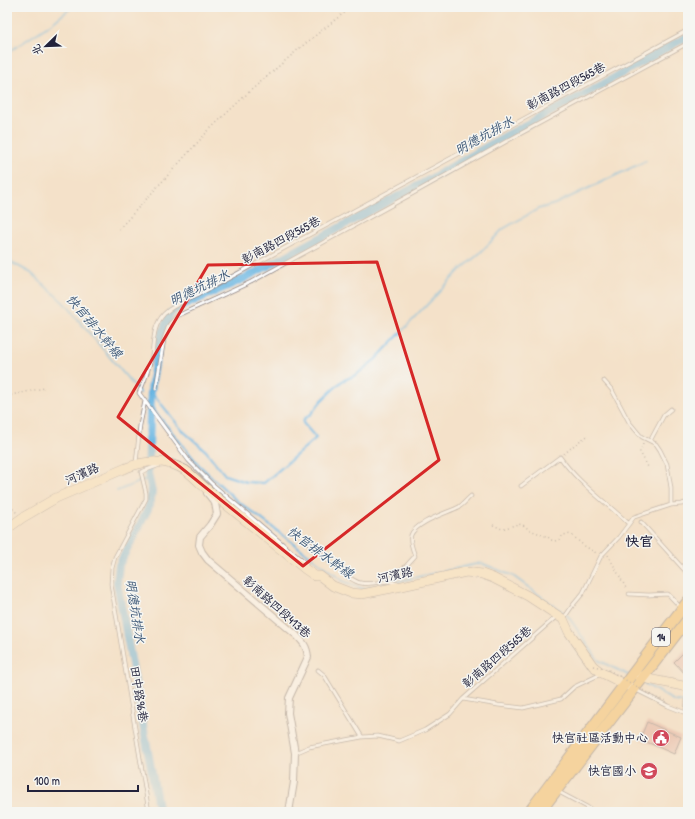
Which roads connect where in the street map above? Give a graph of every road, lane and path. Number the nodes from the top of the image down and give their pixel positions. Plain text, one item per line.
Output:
1 (353, 7) edge
2 (688, 30) edge
3 (688, 42) edge
4 (119, 229) dead end
5 (180, 304) junction
6 (184, 312) junction
7 (604, 380) dead end
8 (44, 388) dead end
9 (156, 388) dead end
10 (7, 396) edge
11 (145, 401) junction
12 (671, 409) dead end
13 (589, 435) dead end
14 (645, 439) junction
15 (650, 441) junction
16 (560, 457) junction
17 (168, 463) junction
18 (136, 464) junction
19 (648, 468) dead end
20 (202, 485) junction
21 (521, 486) dead end
22 (471, 496) dead end
23 (688, 502) edge
24 (7, 503) edge
25 (671, 505) junction
26 (22, 518) junction
27 (641, 522) dead end
28 (629, 524) junction
29 (493, 525) dead end
30 (7, 529) edge
31 (304, 539) dead end
32 (605, 551) junction
33 (601, 556) junction
34 (688, 574) edge
35 (320, 576) junction
36 (389, 581) junction
37 (402, 586) junction
38 (629, 594) joint
39 (686, 609) edge
40 (560, 618) junction
41 (688, 619) edge
42 (593, 666) junction
43 (318, 670) dead end
44 (634, 672) junction
45 (602, 673) junction
46 (643, 678) junction
47 (624, 685) junction
48 (688, 688) edge
49 (634, 689) junction
50 (463, 699) junction
51 (668, 706) junction
52 (362, 737) junction
53 (295, 753) junction
54 (557, 791) junction
55 (149, 812) edge
56 (289, 812) edge
57 (529, 812) edge
58 (540, 812) edge
59 (594, 812) edge

1 - 4 path
2 - 5 lane, 彰南路四段565巷
3 - 6 lane
5 - 6 lane
5 - 11 lane, 彰南路四段565巷
6 - 9 lane
7 - 14 lane
8 - 10 path
11 - 18 lane
11 - 35 lane
12 - 15 lane
13 - 16 path
14 - 15 lane
14 - 19 path
15 - 25 lane
16 - 21 lane
16 - 28 lane
17 - 18 street, 河濱路
17 - 20 street, 河濱路
17 - 55 lane, 田中路96巷
18 - 26 street, 河濱路
20 - 35 street, 河濱路
20 - 53 street, 彰南路四段413巷
22 - 36 lane
23 - 25 lane, 彰南路四段565巷
24 - 26 path
25 - 28 lane, 彰南路四段565巷
26 - 30 street, 河濱路
27 - 34 lane
28 - 32 lane, 彰南路四段565巷
29 - 33 path
31 - 36 lane
32 - 33 lane, 彰南路四段565巷
32 - 38 path
33 - 40 lane, 彰南路四段565巷
35 - 37 street, 河濱路
36 - 37 lane
37 - 40 street, 河濱路
38 - 39 lane
39 - 44 main road, 14
40 - 42 street, 河濱路
40 - 50 lane, 彰南路四段565巷
41 - 46 main road, 14
42 - 45 street, 河濱路
42 - 51 path, bridge
43 - 52 lane
44 - 46 street
44 - 47 main road, 14
45 - 47 street, 河濱路
45 - 50 lane
46 - 48 street
46 - 49 main road, 14
47 - 49 street, 河濱路
47 - 57 main road, 14
48 - 51 lane
49 - 51 lane
49 - 54 main road, 14
50 - 52 lane, 彰南路四段565巷
52 - 53 lane, 彰南路四段565巷
53 - 56 street, 彰南路四段413巷
54 - 58 main road, 14
54 - 59 lane

